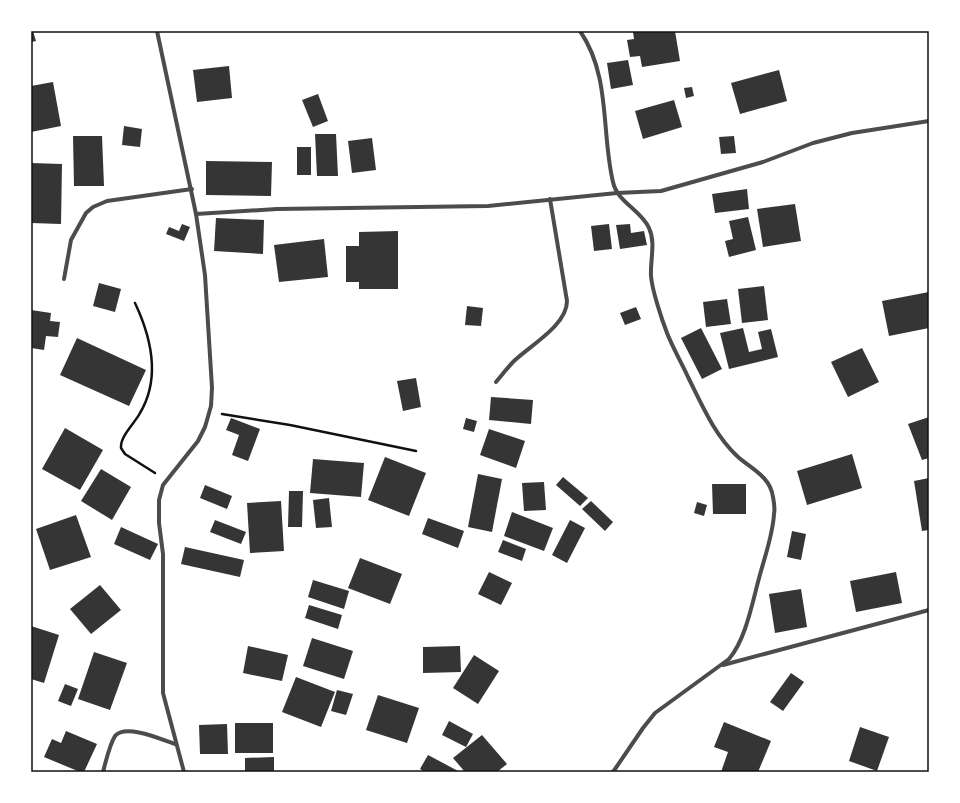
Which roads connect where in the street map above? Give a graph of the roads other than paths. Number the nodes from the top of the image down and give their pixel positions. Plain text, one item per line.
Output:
1 (157, 31) edge
2 (580, 31) edge
3 (929, 121) edge
4 (192, 189) junction
5 (617, 192) junction
6 (550, 199) junction
7 (196, 214) junction
8 (64, 280) dead end
9 (496, 382) dead end
10 (929, 610) edge
11 (720, 665) junction
12 (175, 744) junction
13 (103, 772) edge
14 (184, 772) edge
15 (613, 772) edge

1 - 4 street
2 - 5 street
3 - 5 street
4 - 7 street
4 - 8 street
5 - 6 street
5 - 11 street
6 - 7 street
6 - 9 street
7 - 12 street
10 - 11 street
11 - 15 street
12 - 13 street
12 - 14 street

